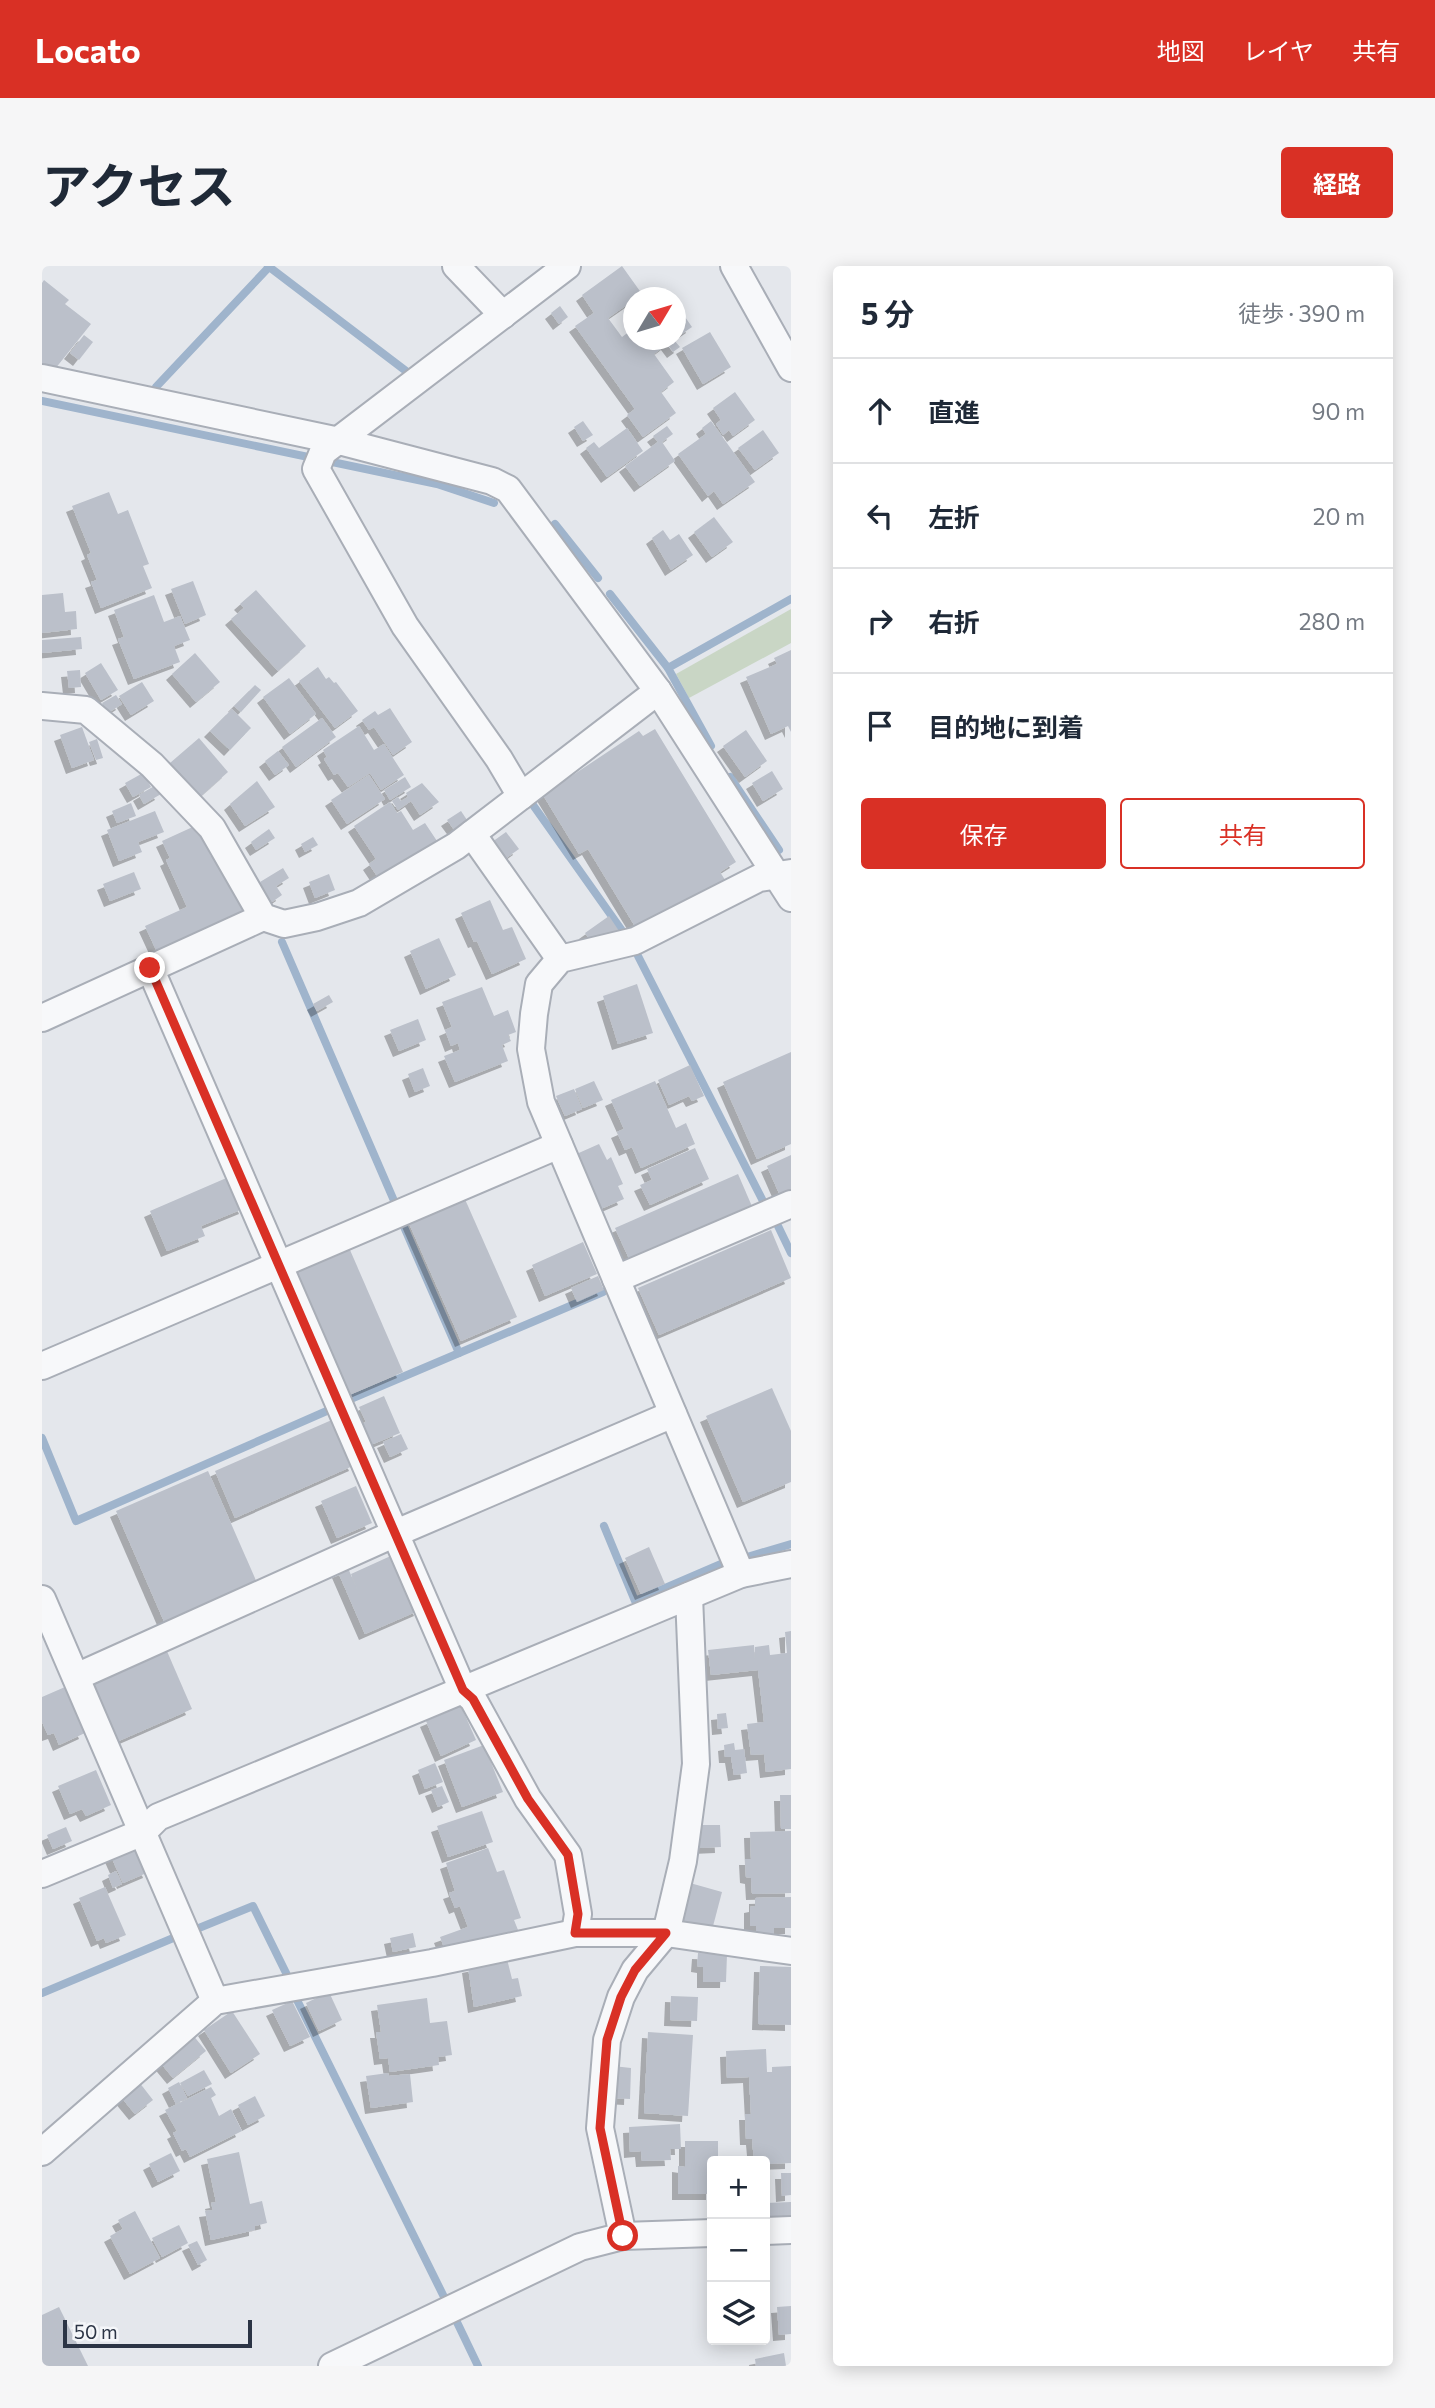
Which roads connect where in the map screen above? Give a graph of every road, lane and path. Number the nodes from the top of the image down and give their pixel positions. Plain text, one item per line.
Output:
1 (456, 266) edge
2 (567, 266) edge
3 (734, 266) edge
4 (503, 315) junction
5 (791, 368) edge
6 (42, 378) edge
7 (326, 454) junction
8 (658, 691) junction
9 (42, 706) edge
10 (521, 796) junction
11 (472, 835) junction
12 (783, 874) edge
13 (791, 898) edge
14 (263, 917) junction
15 (560, 958) junction
16 (150, 968) junction
17 (42, 1018) edge
18 (559, 1145) junction
19 (791, 1204) edge
20 (279, 1265) junction
21 (616, 1279) junction
22 (42, 1366) edge
23 (673, 1414) junction
24 (396, 1534) junction
25 (791, 1564) edge
26 (741, 1574) junction
27 (689, 1596) junction
28 (42, 1599) edge
29 (76, 1677) junction
30 (463, 1690) junction
31 (143, 1832) junction
32 (42, 1874) edge
33 (575, 1933) junction
34 (666, 1933) junction
35 (791, 1951) edge
36 (215, 2001) junction
37 (42, 2152) edge
38 (791, 2230) edge
39 (770, 2231) edge
40 (707, 2233) edge
41 (623, 2236) junction
42 (332, 2366) edge

1 - 4 street
2 - 4 street
3 - 5 street
4 - 7 street
6 - 7 street
7 - 8 street
7 - 10 street
8 - 10 street
8 - 12 street
9 - 14 street
10 - 11 street
11 - 14 street
11 - 15 street
12 - 13 street
12 - 15 street
14 - 16 street
15 - 18 street
16 - 17 street
16 - 20 street
18 - 20 street
18 - 21 street
19 - 21 street
20 - 22 street
20 - 24 street
21 - 23 street
23 - 24 street
23 - 26 street
24 - 29 street
24 - 30 street
25 - 26 street
26 - 27 street
27 - 30 street
27 - 34 street
28 - 29 street
29 - 31 street
30 - 31 street
30 - 33 street
31 - 32 street
31 - 36 street
33 - 34 street
33 - 36 street
34 - 35 street
34 - 41 street
36 - 37 street
38 - 39 street
40 - 41 street
41 - 42 street

